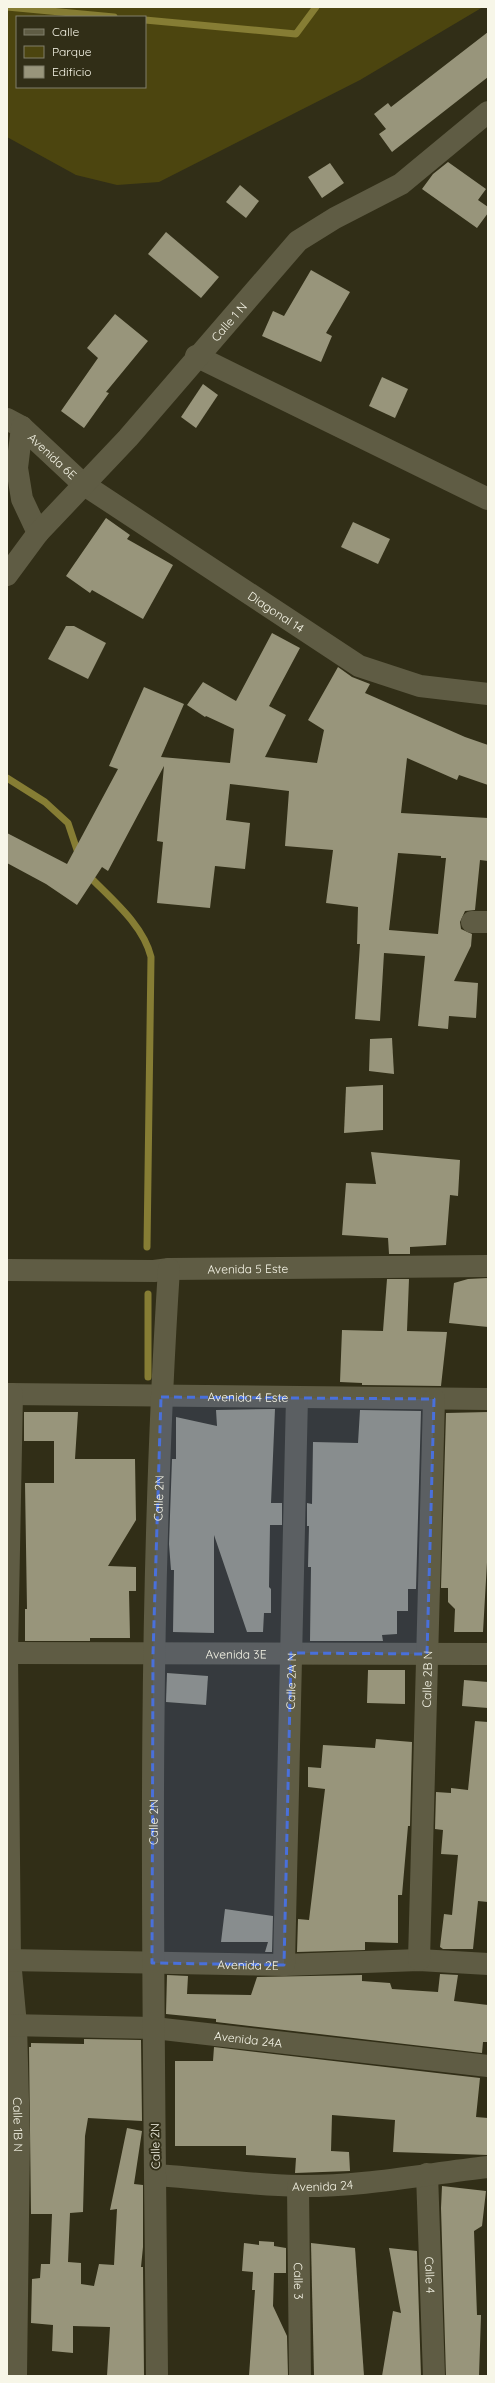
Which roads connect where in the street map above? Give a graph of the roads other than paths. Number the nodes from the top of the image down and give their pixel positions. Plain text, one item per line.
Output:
1 (488, 112) edge
2 (196, 356) junction
3 (15, 423) edge
4 (83, 484) junction
5 (488, 499) edge
6 (38, 533) junction
7 (7, 575) edge
8 (488, 694) edge
9 (488, 1266) edge
10 (169, 1269) junction
11 (7, 1270) edge
12 (10, 1394) edge
13 (161, 1397) junction
14 (297, 1398) junction
15 (434, 1399) junction
16 (488, 1400) edge
17 (7, 1653) edge
18 (291, 1653) junction
19 (153, 1654) junction
20 (427, 1654) junction
21 (488, 1654) edge
22 (8, 1960) edge
23 (419, 1960) junction
24 (152, 1963) junction
25 (488, 1964) edge
26 (284, 1965) junction
27 (12, 2025) edge
28 (154, 2028) junction
29 (488, 2066) edge
30 (488, 2167) edge
31 (427, 2174) junction
32 (155, 2175) junction
33 (298, 2186) junction
34 (16, 2376) edge
35 (157, 2376) edge
36 (300, 2376) edge
37 (434, 2376) edge

1 - 2 street, Calle 1 N
2 - 4 street, Calle 1 N
2 - 5 street
3 - 4 street, Avenida 6E
3 - 6 street, Avenida 6E
4 - 6 street, Calle 1 N
4 - 8 street, Diagonal 14
6 - 7 street, Calle 1 N
9 - 10 street, Avenida 5 Este
10 - 11 street, Avenida 5 Este
10 - 13 street, Calle 2N
12 - 13 street, Avenida 4 Este
12 - 17 street, Calle 1B N
13 - 14 street, Avenida 4 Este
13 - 19 street, Calle 2N
14 - 15 street, Avenida 4 Este
14 - 18 street, Calle 2A N
15 - 16 street, Avenida 4 Este
15 - 20 street, Calle 2B N
17 - 19 street, Avenida 3E
17 - 22 street, Calle 1B N
18 - 19 street, Avenida 3E
18 - 20 street, Avenida 3E
18 - 26 street, Calle 2A N
19 - 24 street, Calle 2N
20 - 21 street, Avenida 3E
20 - 23 street, Calle 2B N
22 - 24 street, Avenida 2E
22 - 27 street, Calle 1B N
23 - 25 street, Avenida 2E
23 - 26 street, Avenida 2E
24 - 26 street, Avenida 2E
24 - 28 street, Calle 2N
27 - 28 street, Avenida 24A
27 - 34 street, Calle 1B N
28 - 29 street, Avenida 24A
28 - 32 street, Calle 2N
30 - 31 street, Avenida 24
31 - 33 street, Avenida 24
31 - 37 street, Calle 4
32 - 33 street, Avenida 24
32 - 35 street, Calle 2N
33 - 36 street, Calle 3

